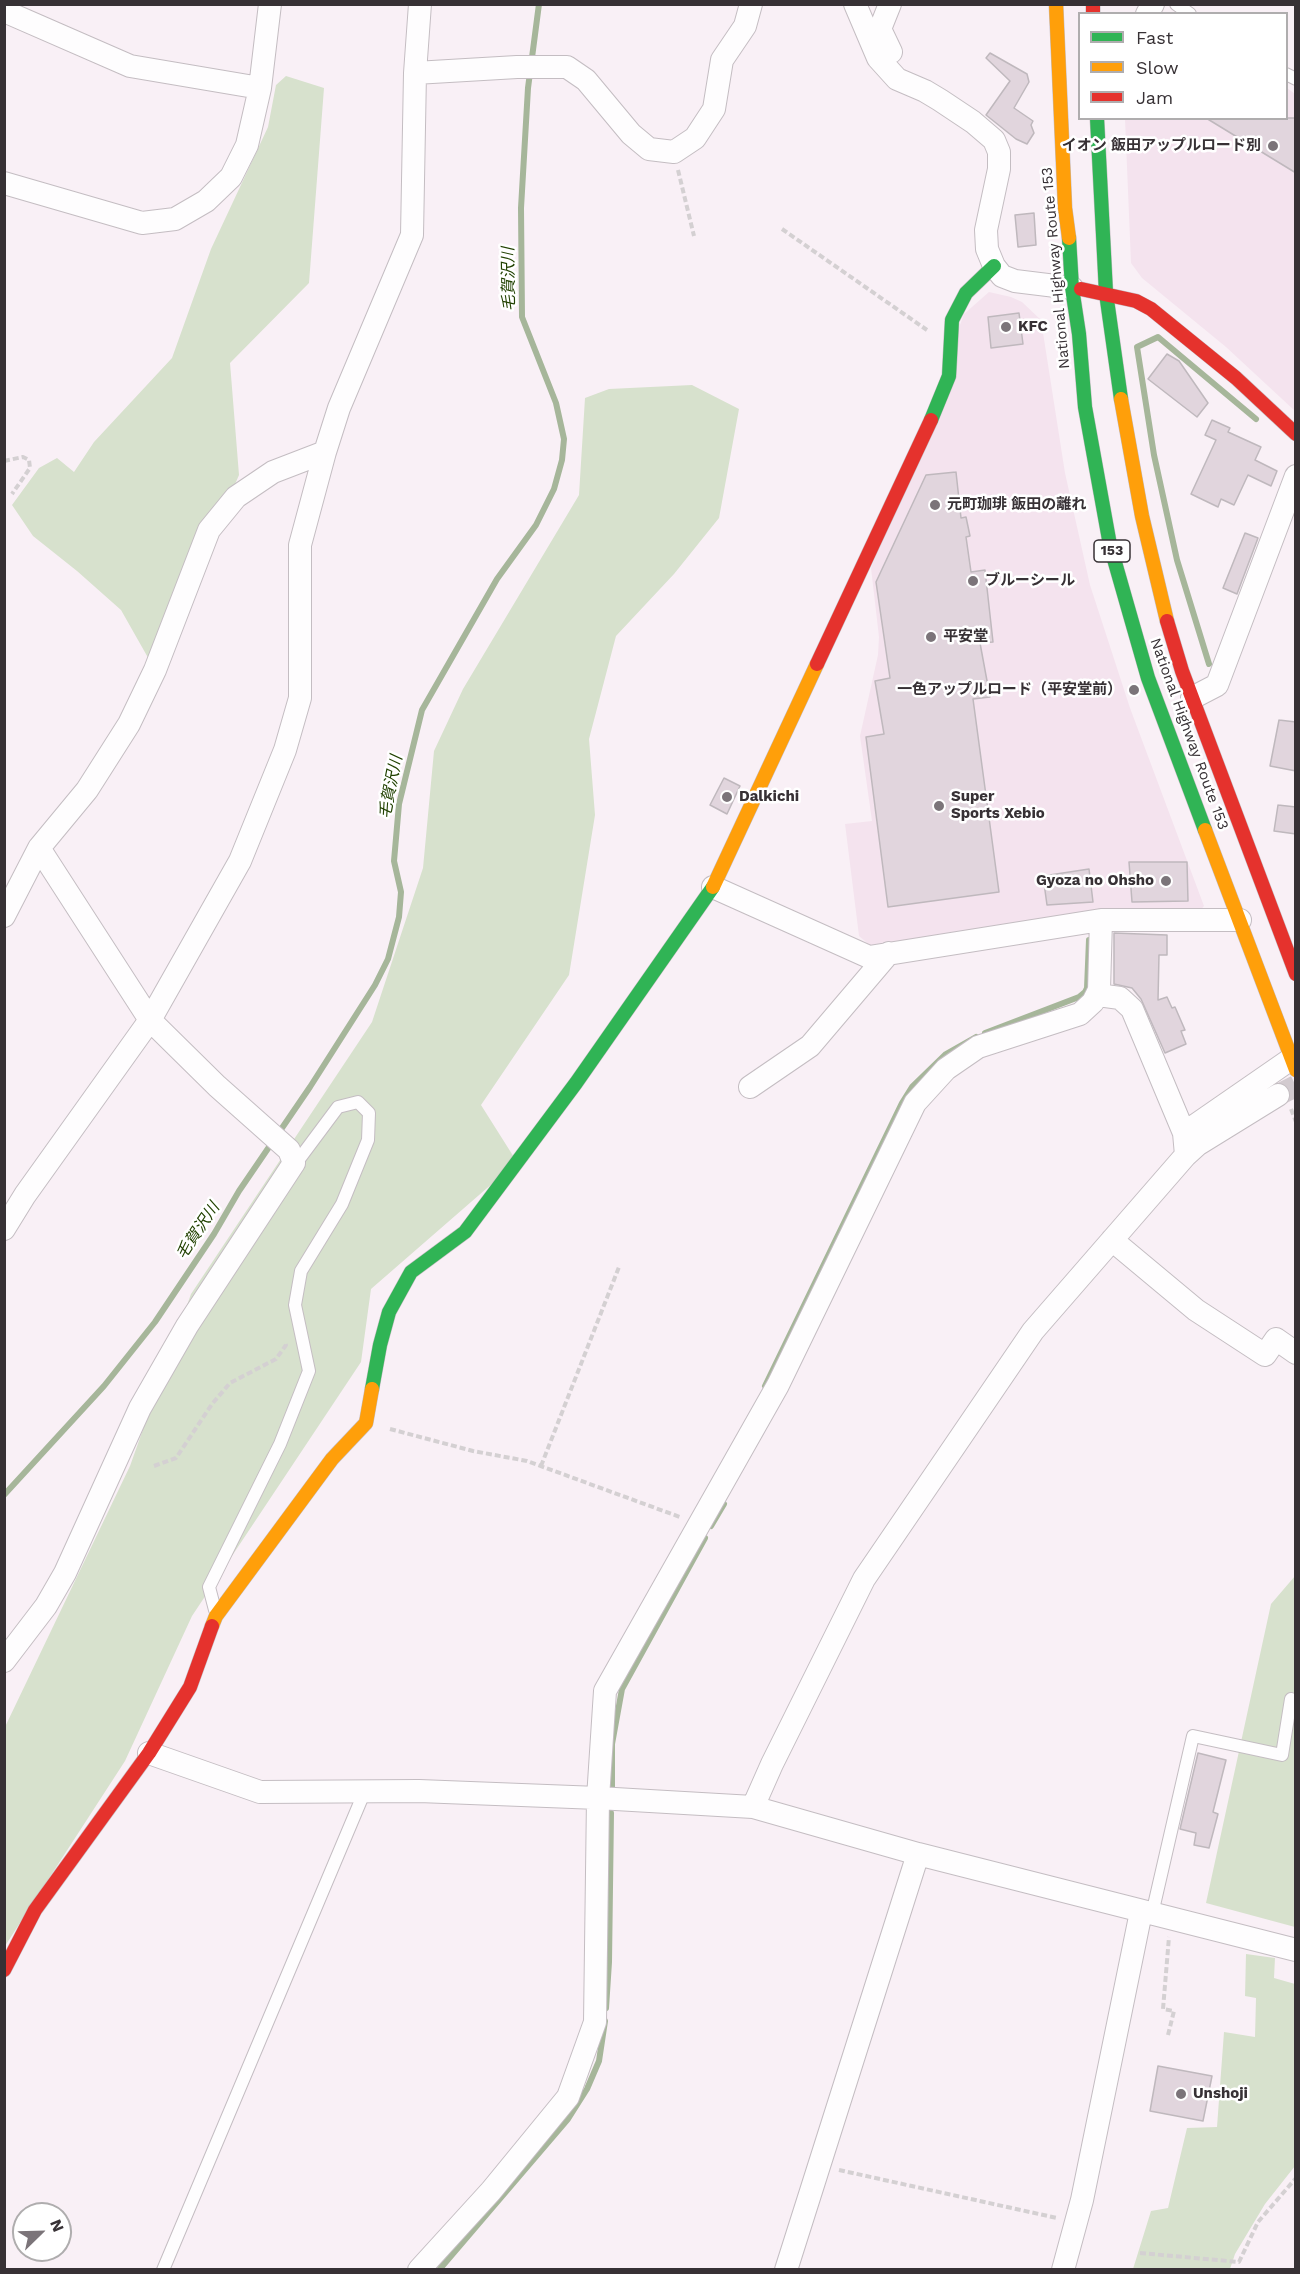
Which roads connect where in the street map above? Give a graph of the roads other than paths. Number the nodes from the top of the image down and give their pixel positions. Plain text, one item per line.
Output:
1 (270, 4) edge
2 (420, 4) edge
3 (751, 4) edge
4 (855, 4) edge
5 (890, 4) edge
6 (1056, 4) edge
7 (4, 11) edge
8 (416, 73) junction
9 (260, 88) junction
10 (925, 91) junction
11 (1097, 120) edge
12 (4, 183) edge
13 (994, 266) junction
14 (1072, 288) junction
15 (1106, 293) junction
16 (1296, 434) edge
17 (325, 452) junction
18 (1296, 476) edge
19 (1192, 698) junction
20 (39, 848) junction
21 (713, 887) junction
22 (4, 916) edge
23 (1101, 920) junction
24 (1240, 920) junction
25 (1290, 943) edge
26 (889, 953) junction
27 (1296, 974) edge
28 (1098, 995) junction
29 (150, 1020) junction
30 (1294, 1064) edge
31 (750, 1087) dead end
32 (1278, 1095) tunnel mouth
33 (1185, 1144) junction
34 (273, 1194) junction
35 (4, 1229) edge
36 (1112, 1240) junction
37 (1296, 1353) edge
38 (216, 1616) junction
39 (4, 1661) edge
40 (1291, 1699) dead end
41 (149, 1754) junction
42 (364, 1793) junction
43 (598, 1798) junction
44 (753, 1807) junction
45 (918, 1854) junction
46 (1155, 1915) junction
47 (1296, 1950) edge
48 (4, 1970) edge
49 (164, 2270) edge
50 (419, 2270) edge
51 (786, 2270) edge
52 (1063, 2270) edge

1 - 9 street
2 - 8 street
3 - 8 street
4 - 10 street
5 - 10 street
6 - 14 main road, National Highway Route 153 / 153
7 - 9 street
8 - 17 street
9 - 12 street
10 - 13 street
11 - 15 main road, National Highway Route 153 / 153
13 - 14 street
13 - 21 main road
14 - 15 main road
14 - 24 main road, National Highway Route 153 / 153
15 - 16 main road
15 - 19 main road, National Highway Route 153 / 153
17 - 20 street
17 - 29 street
18 - 19 street
19 - 25 main road, National Highway Route 153 / 153
20 - 22 street
20 - 29 street
21 - 26 street
21 - 38 main road
23 - 24 street
23 - 26 street
23 - 28 street
24 - 30 main road, National Highway Route 153 / 153
25 - 27 main road, National Highway Route 153 / 153
26 - 31 street
28 - 33 street
28 - 43 street
29 - 34 street
29 - 35 street
30 - 33 street
32 - 33 street
33 - 36 street
34 - 38 lane
34 - 39 street
36 - 37 street
36 - 44 street
38 - 41 main road
40 - 46 lane
41 - 42 street
41 - 48 main road
42 - 43 street
42 - 49 lane
43 - 44 street
43 - 50 street
44 - 45 street
45 - 46 street
45 - 51 street
46 - 47 street
46 - 52 street

